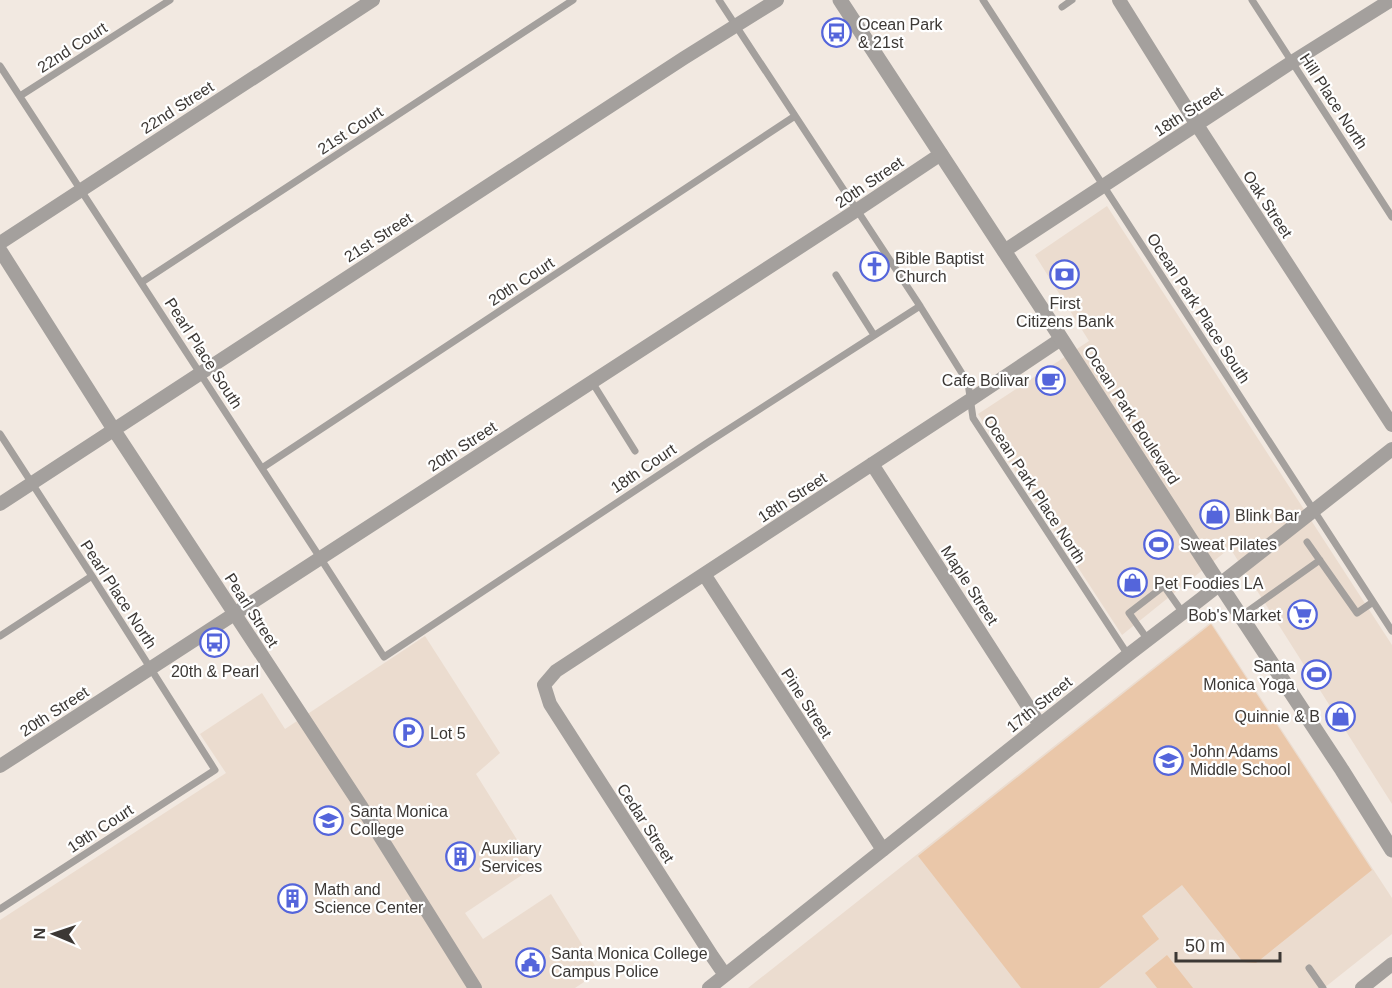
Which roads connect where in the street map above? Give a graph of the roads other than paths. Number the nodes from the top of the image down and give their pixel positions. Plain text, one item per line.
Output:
1 (170, 0) edge
2 (373, 0) edge
3 (573, 0) edge
4 (719, 0) edge
5 (777, 0) edge
6 (840, 0) edge
7 (983, 0) edge
8 (1072, 0) edge
9 (1119, 0) edge
10 (1252, 0) edge
11 (1389, 3) edge
12 (1062, 7) dead end
13 (736, 25) junction
14 (1292, 62) junction
15 (0, 66) edge
16 (20, 96) junction
17 (795, 116) junction
18 (1197, 125) junction
19 (941, 154) junction
20 (1103, 186) junction
21 (82, 189) junction
22 (857, 210) junction
23 (1392, 218) edge
24 (0, 243) edge
25 (0, 250) edge
26 (1004, 251) junction
27 (836, 275) dead end
28 (142, 282) junction
29 (920, 306) junction
30 (874, 335) junction
31 (1061, 339) junction
32 (200, 375) junction
33 (592, 382) junction
34 (970, 400) junction
35 (1392, 425) edge
36 (114, 430) junction
37 (0, 434) edge
38 (1392, 449) edge
39 (635, 451) dead end
40 (872, 464) junction
41 (262, 468) junction
42 (32, 483) junction
43 (0, 504) edge
44 (1314, 511) junction
45 (1307, 542) dead end
46 (320, 558) junction
47 (1320, 560) junction
48 (704, 574) junction
49 (92, 576) junction
50 (1220, 584) junction
51 (1373, 602) junction
52 (1183, 613) junction
53 (234, 614) junction
54 (1241, 616) junction
55 (1392, 631) edge
56 (0, 636) edge
57 (1148, 640) junction
58 (1128, 655) junction
59 (384, 657) joint
60 (151, 668) junction
61 (543, 685) joint
62 (1040, 725) junction
63 (0, 766) edge
64 (215, 770) joint
65 (883, 850) junction
66 (1392, 850) edge
67 (0, 909) edge
68 (1392, 964) edge
69 (1309, 968) dead end
70 (726, 975) junction
71 (1369, 986) edge
72 (475, 988) edge
73 (709, 988) edge
74 (1323, 988) edge

1 - 16 lane, 22nd Court
2 - 21 street, 22nd Street
3 - 28 lane, 21st Court
4 - 13 lane, Ocean Park Place North
5 - 13 street, 21st Street
6 - 19 street, Ocean Park Boulevard
7 - 20 lane, Ocean Park Place South
8 - 12 lane
9 - 18 street, Oak Street
10 - 14 lane, Hill Place North
11 - 14 street, 18th Street
13 - 17 lane, Ocean Park Place North
13 - 32 street, 21st Street
14 - 18 street, 18th Street
14 - 23 lane, Hill Place North
15 - 16 lane, Pearl Place South
16 - 21 lane, Pearl Place South
17 - 22 lane, Ocean Park Place North
17 - 41 lane, 20th Court
18 - 20 street, 18th Street
18 - 35 street, Oak Street
19 - 22 street, 20th Street
19 - 26 street, Ocean Park Boulevard
20 - 26 street, 18th Street
20 - 44 lane, Ocean Park Place South
21 - 24 street, 22nd Street
21 - 28 lane, Pearl Place South
22 - 29 lane, Ocean Park Place North
22 - 33 street, 20th Street
25 - 36 street, Pearl Street
26 - 31 street, Ocean Park Boulevard
27 - 30 lane
28 - 32 lane, Pearl Place South
29 - 30 lane, 18th Court
29 - 34 lane, Ocean Park Place North
30 - 59 lane, 18th Court
31 - 34 street, 18th Street
31 - 50 street, Ocean Park Boulevard
32 - 36 street, 21st Street
32 - 41 lane, Pearl Place South
33 - 39 lane
33 - 46 street, 20th Street
34 - 40 street, 18th Street
34 - 58 lane, Ocean Park Place North
36 - 42 street, 21st Street
36 - 53 street, Pearl Street
37 - 42 lane, Pearl Place North
38 - 44 street, 17th Street
40 - 48 street, 18th Street
40 - 62 street, Maple Street
41 - 46 lane, Pearl Place South
42 - 43 street, 21st Street
42 - 49 lane, Pearl Place North
44 - 50 street, 17th Street
44 - 51 lane, Ocean Park Place South
45 - 47 lane
46 - 53 street, 20th Street
46 - 59 lane, Pearl Place South
47 - 51 lane
47 - 54 lane
48 - 61 street, 18th Street
48 - 65 street, Pine Street
49 - 56 lane
49 - 60 lane, Pearl Place North
50 - 52 street, 17th Street
50 - 54 street, Ocean Park Boulevard
51 - 55 lane, Ocean Park Place South
52 - 57 street, 17th Street
52 - 57 lane
53 - 60 street, 20th Street
53 - 72 street, Pearl Street
54 - 66 street, Ocean Park Boulevard
57 - 58 street, 17th Street
58 - 62 street, 17th Street
60 - 63 street, 20th Street
60 - 64 lane, Pearl Place North
61 - 70 street, Cedar Street
62 - 65 street, 17th Street
64 - 67 lane, 19th Court
65 - 70 street, 17th Street
68 - 71 street
69 - 74 lane
70 - 73 street, 17th Street

